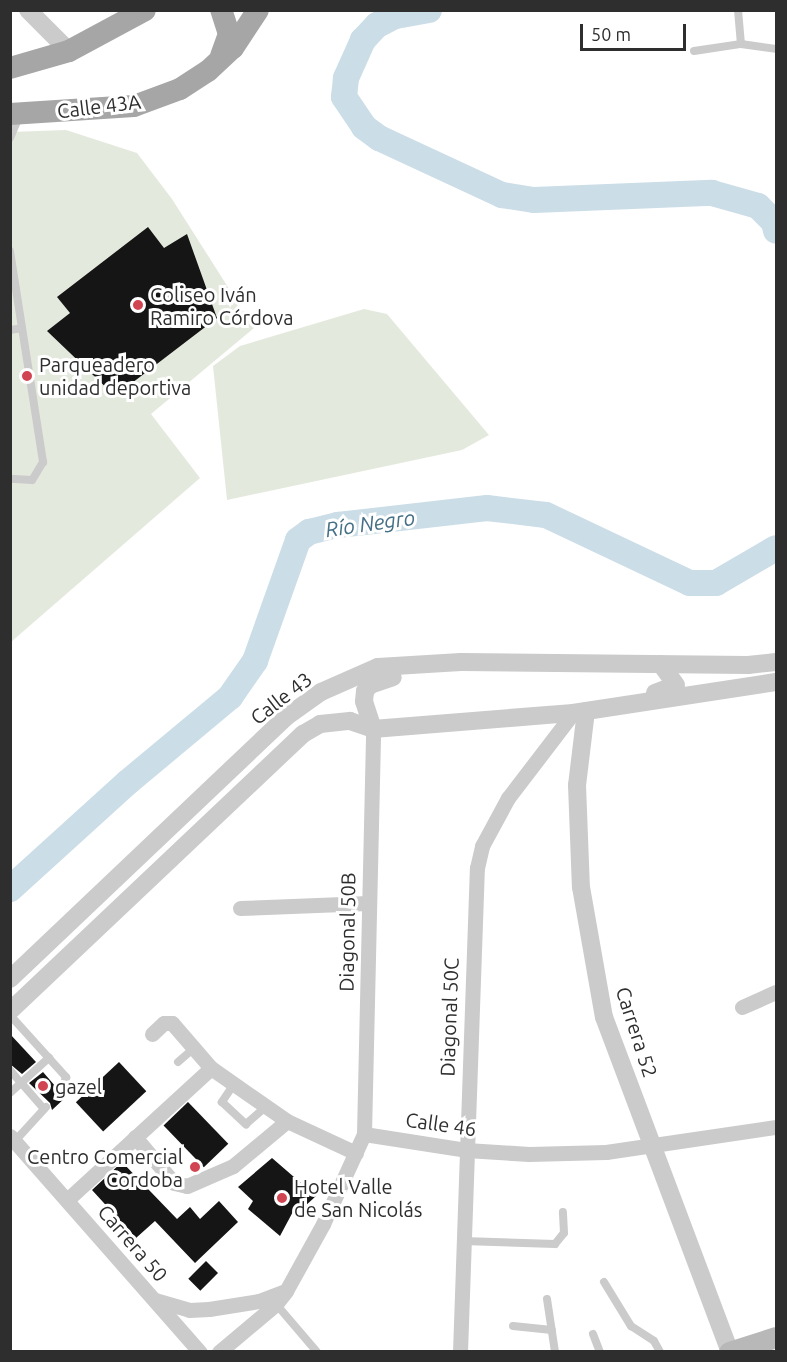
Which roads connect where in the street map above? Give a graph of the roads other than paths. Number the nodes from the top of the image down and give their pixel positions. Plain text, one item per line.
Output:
1 (28, 10) edge
2 (145, 10) edge
3 (221, 10) edge
4 (258, 10) edge
5 (738, 10) edge
6 (741, 44) junction
7 (777, 49) edge
8 (69, 51) junction
9 (694, 51) dead end
10 (215, 65) junction
11 (10, 68) edge
12 (15, 114) edge
13 (10, 138) edge
14 (10, 251) edge
15 (22, 328) junction
16 (10, 330) edge
17 (10, 479) edge
18 (535, 662) junction
19 (777, 662) edge
20 (661, 664) junction
21 (777, 682) edge
22 (611, 707) junction
23 (580, 712) junction
24 (374, 729) junction
25 (368, 903) junction
26 (240, 908) dead end
27 (10, 979) edge
28 (777, 992) edge
29 (742, 1007) dead end
30 (10, 1011) edge
31 (10, 1015) edge
32 (152, 1034) dead end
33 (194, 1048) junction
34 (49, 1058) junction
35 (178, 1062) dead end
36 (211, 1068) junction
37 (10, 1070) edge
38 (21, 1083) junction
39 (234, 1084) junction
40 (61, 1092) dead end
41 (10, 1093) edge
42 (267, 1106) junction
43 (287, 1121) junction
44 (777, 1127) edge
45 (364, 1134) junction
46 (135, 1137) junction
47 (13, 1139) edge
48 (652, 1145) junction
49 (466, 1150) junction
50 (356, 1153) junction
51 (67, 1200) junction
52 (563, 1212) dead end
53 (463, 1241) junction
54 (604, 1282) dead end
55 (286, 1291) junction
56 (547, 1299) dead end
57 (155, 1300) junction
58 (276, 1304) junction
59 (513, 1326) dead end
60 (552, 1330) junction
61 (593, 1334) dead end
62 (777, 1337) edge
63 (730, 1351) edge
64 (200, 1352) edge
65 (219, 1352) edge
66 (317, 1352) edge
67 (460, 1352) edge
68 (555, 1352) edge
69 (600, 1352) edge
70 (660, 1352) edge

1 - 8 street
2 - 8 main road
3 - 10 main road
4 - 10 main road, Calle 43A
5 - 6 lane
6 - 7 lane
6 - 9 lane
8 - 11 main road
10 - 12 main road, Calle 43A
12 - 13 lane
14 - 15 lane
15 - 16 lane
15 - 17 lane
18 - 20 street, Calle 43
18 - 24 street
18 - 27 street, Calle 43
19 - 20 street, Calle 43
20 - 22 street
21 - 22 street
22 - 23 street
23 - 24 street
23 - 48 street, Carrera 52
23 - 49 street, Diagonal 50C
24 - 25 street, Diagonal 50B
24 - 30 street
25 - 26 street
25 - 45 street, Diagonal 50B
28 - 29 street
31 - 34 lane
32 - 33 street
33 - 35 lane
33 - 36 street
34 - 38 lane
34 - 40 lane
36 - 39 street
36 - 46 street
37 - 38 lane
38 - 41 lane
38 - 47 lane
39 - 42 street
39 - 42 lane
42 - 43 street
43 - 46 street
43 - 50 street
44 - 48 street, Calle 46
45 - 49 street, Calle 46
45 - 50 street
46 - 51 street
47 - 51 street, Carrera 50
48 - 49 street, Calle 46
48 - 63 street, Carrera 52
49 - 53 street, Diagonal 50C
50 - 55 street
51 - 57 street, Carrera 50
52 - 53 lane
53 - 67 street, Diagonal 50C
54 - 70 lane
55 - 57 street
55 - 58 street
56 - 60 lane
57 - 64 street, Carrera 50
58 - 65 street
58 - 66 lane
59 - 60 lane
60 - 68 lane
61 - 69 lane
62 - 63 main road

